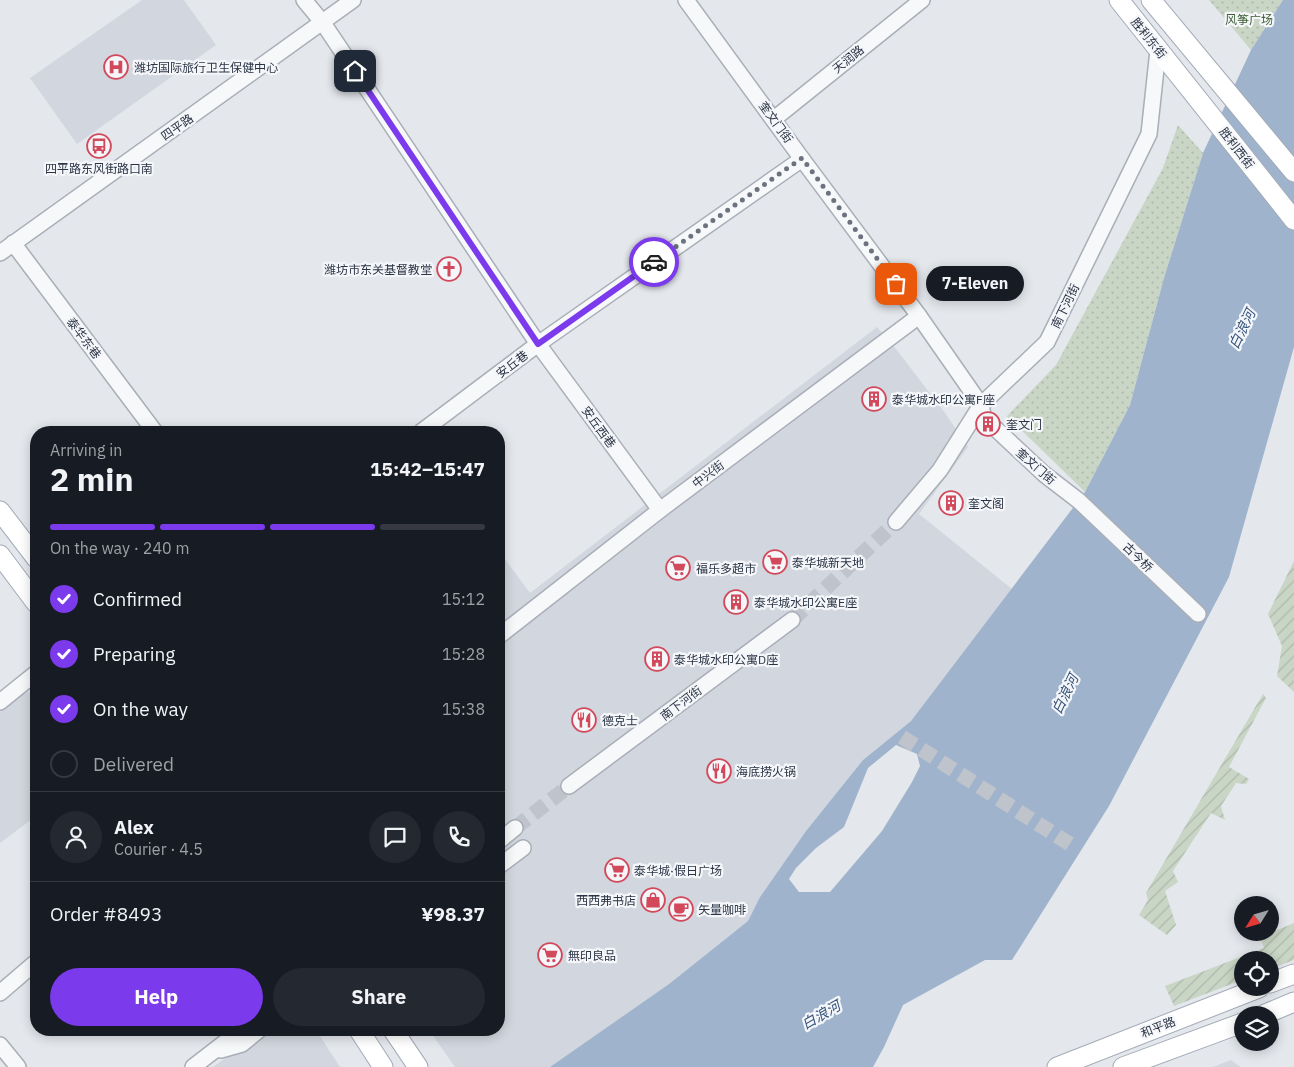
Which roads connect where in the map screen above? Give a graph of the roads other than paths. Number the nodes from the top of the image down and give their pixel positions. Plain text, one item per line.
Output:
1 (304, 0) edge
2 (353, 0) edge
3 (686, 0) edge
4 (922, 0) edge
5 (1119, 0) edge
6 (1151, 0) edge
7 (323, 23) junction
8 (1158, 50) junction
9 (1180, 76) joint
10 (774, 119) junction
11 (802, 158) junction
12 (1294, 172) edge
13 (1294, 220) edge
14 (13, 243) junction
15 (0, 253) edge
16 (919, 316) junction
17 (538, 344) junction
18 (982, 411) junction
19 (150, 426) edge
20 (429, 426) edge
21 (996, 429) dead end
22 (1078, 501) joint
23 (660, 510) junction
24 (0, 511) edge
25 (896, 522) tunnel mouth
26 (30, 550) edge
27 (0, 555) edge
28 (30, 594) edge
29 (1198, 614) dead end
30 (792, 620) tunnel mouth
31 (505, 631) edge
32 (30, 678) edge
33 (0, 702) edge
34 (569, 786) tunnel mouth
35 (515, 828) tunnel mouth
36 (505, 836) edge
37 (523, 848) dead end
38 (505, 862) edge
39 (30, 967) edge
40 (1294, 974) edge
41 (1279, 980) edge
42 (0, 993) edge
43 (1239, 996) edge
44 (1294, 1002) edge
45 (1279, 1008) edge
46 (1234, 1026) edge
47 (234, 1036) edge
48 (252, 1036) edge
49 (363, 1036) edge
50 (397, 1036) edge
51 (0, 1045) edge
52 (214, 1052) junction
53 (18, 1067) edge
54 (193, 1067) edge
55 (383, 1067) edge
56 (418, 1067) edge
57 (1057, 1067) edge
58 (1123, 1067) edge

1 - 7 street, 安丘西巷
2 - 7 street, 四平路
3 - 10 street, 奎文门街
4 - 10 street, 天润路
5 - 8 main road, 胜利东街
6 - 12 main road, 胜利东街
7 - 14 street, 四平路
7 - 17 street, 安丘西巷
8 - 9 main road, 胜利东街
8 - 18 street, 南下河街
9 - 13 main road, 胜利西街
10 - 11 street, 奎文门街
11 - 16 street, 奎文门街
11 - 17 street, 安丘巷
14 - 15 street, 四平路
14 - 19 street, 泰华东巷
16 - 18 street, 奎文门街
16 - 23 street, 中兴街
17 - 20 street, 安丘巷
17 - 23 street, 安丘西巷
18 - 25 street, 南下河街
21 - 22 street, 奎文门街
22 - 29 street, 古今桥
23 - 31 street, 中兴街
24 - 26 main road
27 - 28 main road
30 - 34 street, 南下河街
32 - 33 street
35 - 36 street
37 - 38 street
39 - 42 street
40 - 41 main road
43 - 57 main road, 和平路
44 - 45 main road
46 - 58 main road, 和平路
47 - 52 street
48 - 52 street
49 - 55 main road
50 - 56 main road
51 - 53 street
52 - 54 street

